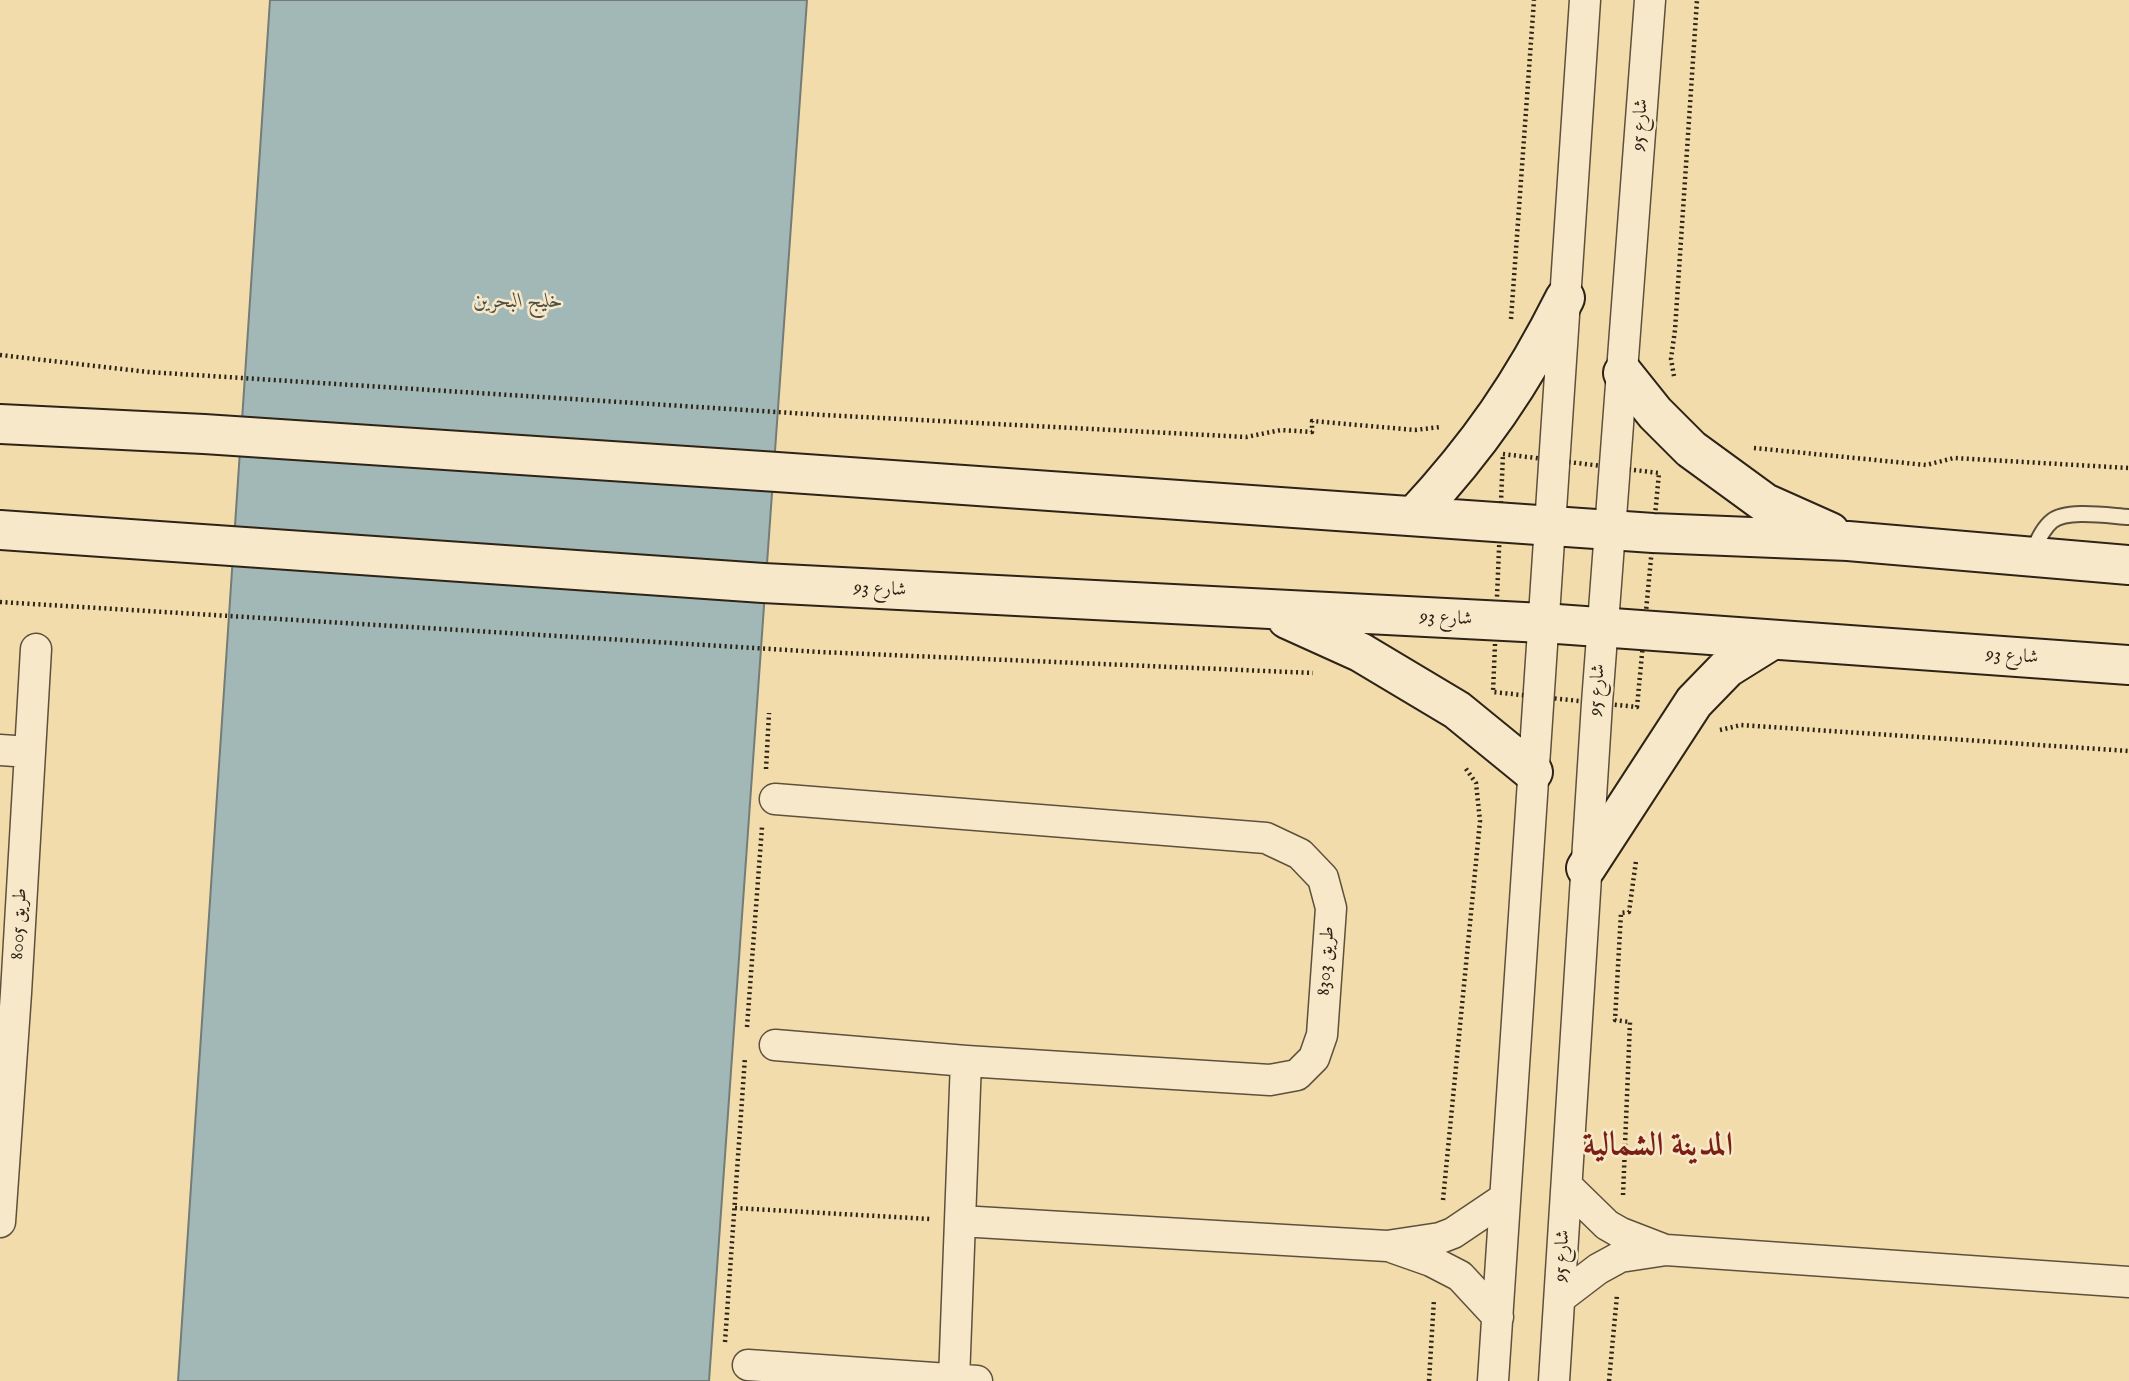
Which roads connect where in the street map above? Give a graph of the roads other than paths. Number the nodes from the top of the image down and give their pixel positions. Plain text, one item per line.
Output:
1 (1586, 0) edge
2 (1650, 0) edge
3 (1565, 298) junction
4 (1623, 373) junction
5 (0, 424) edge
6 (1414, 516) junction
7 (2129, 517) edge
8 (1550, 526) junction
9 (0, 530) edge
10 (1609, 530) junction
11 (1848, 541) junction
12 (2029, 556) junction
13 (2129, 565) edge
14 (1270, 610) junction
15 (1543, 623) junction
16 (1602, 627) junction
17 (1772, 640) junction
18 (36, 649) dead end
19 (2129, 665) edge
20 (14, 751) edge
21 (1534, 772) junction
22 (775, 799) dead end
23 (1586, 868) junction
24 (8, 993) edge
25 (775, 1045) dead end
26 (967, 1061) junction
27 (1567, 1186) junction
28 (1505, 1198) junction
29 (960, 1221) junction
30 (0, 1222) edge
31 (1621, 1245) junction
32 (1439, 1251) junction
33 (2129, 1282) edge
34 (1560, 1298) junction
35 (1498, 1317) junction
36 (748, 1365) dead end
37 (965, 1380) edge
38 (1493, 1381) edge
39 (1554, 1381) edge

1 - 3 street
2 - 4 street, شارع 95
3 - 6 street
3 - 8 street
4 - 10 street, شارع 95
4 - 11 street
5 - 6 street
6 - 8 street
7 - 12 lane
8 - 10 street
8 - 15 street
9 - 14 street, شارع 93
10 - 11 street
10 - 16 street, شارع 95
11 - 12 street
12 - 13 street
14 - 15 street, شارع 93
14 - 21 street
15 - 16 street, شارع 93
15 - 21 street
16 - 17 street, شارع 93
16 - 23 street, شارع 95
17 - 19 street, شارع 93
17 - 23 street
18 - 20 street, طريق 8005
20 - 24 street, طريق 8005
21 - 28 street
22 - 26 street, طريق 8303
23 - 27 street, شارع 95
24 - 30 street, طريق 8005
25 - 26 street, طريق 8303
26 - 29 street
27 - 31 street
27 - 34 street, شارع 95
28 - 32 street
28 - 35 street
29 - 32 street
29 - 37 street
31 - 33 street
31 - 34 street
32 - 35 street
34 - 39 street, شارع 95
35 - 38 street
36 - 37 street

